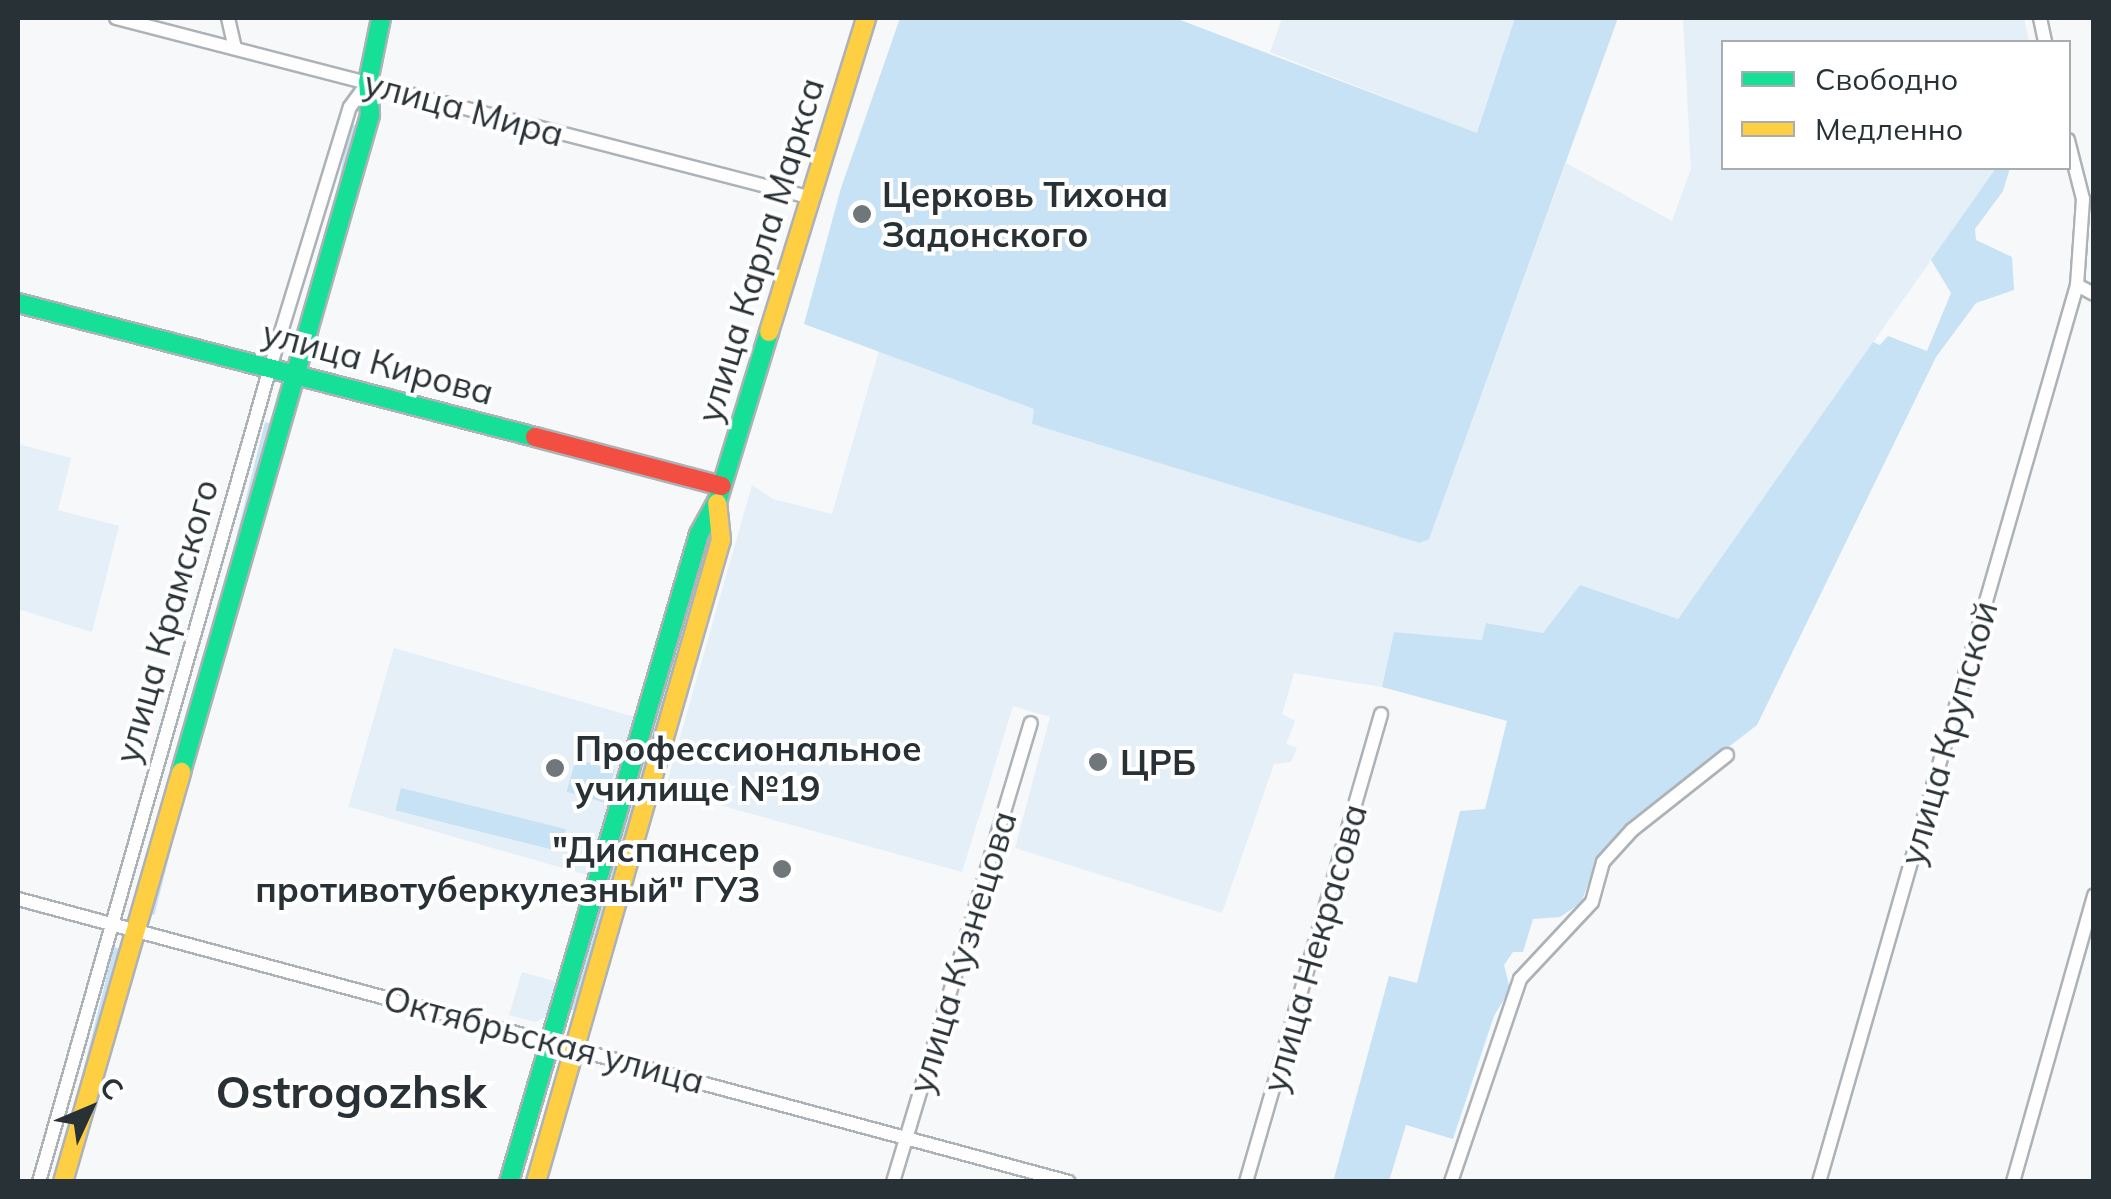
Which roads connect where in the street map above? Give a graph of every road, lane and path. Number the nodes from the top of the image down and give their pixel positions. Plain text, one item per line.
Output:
1 (116, 18) edge
2 (228, 18) edge
3 (381, 18) edge
4 (866, 18) edge
5 (235, 48) junction
6 (368, 82) junction
7 (2071, 152) edge
8 (812, 198) junction
9 (2077, 285) junction
10 (2094, 294) edge
11 (18, 303) edge
12 (270, 368) junction
13 (296, 375) junction
14 (720, 494) junction
15 (1381, 714) dead end
16 (1030, 723) dead end
17 (1727, 755) dead end
18 (2094, 895) edge
19 (18, 899) edge
20 (115, 924) junction
21 (138, 930) junction
22 (552, 1041) junction
23 (575, 1046) junction
24 (906, 1140) junction
25 (39, 1182) edge
26 (63, 1182) edge
27 (509, 1182) edge
28 (536, 1182) edge
29 (893, 1182) edge
30 (1069, 1182) edge
31 (1246, 1182) edge
32 (1451, 1182) edge
33 (1819, 1182) edge
34 (2013, 1182) edge

1 - 5 street, улица Мира
2 - 5 street
3 - 6 main road, улица Крамского
4 - 8 main road, улица Карла Маркса
5 - 6 street, улица Мира
6 - 8 street, улица Мира
6 - 12 street, улица Крамского
6 - 13 main road, улица Крамского
7 - 9 street, улица Крупской
8 - 14 main road, улица Карла Маркса
9 - 10 street
9 - 33 street, улица Крупской
11 - 12 main road, улица Кирова
12 - 13 main road, улица Кирова
12 - 20 street, улица Крамского
13 - 14 main road, улица Кирова
13 - 21 main road, улица Крамского
14 - 22 main road, улица Карла Маркса
14 - 23 main road, улица Карла Маркса
15 - 31 street, улица Некрасова
16 - 24 street, улица Кузнецова
17 - 32 street
18 - 34 street
19 - 20 street, Октябрьская улица
20 - 21 street, Октябрьская улица
20 - 25 street, улица Крамского
21 - 22 street, Октябрьская улица
21 - 26 main road, улица Крамского
22 - 23 street, Октябрьская улица
22 - 27 main road, улица Карла Маркса
23 - 24 street, Октябрьская улица
23 - 28 main road, улица Карла Маркса
24 - 29 street, улица Кузнецова
24 - 30 street, Октябрьская улица

